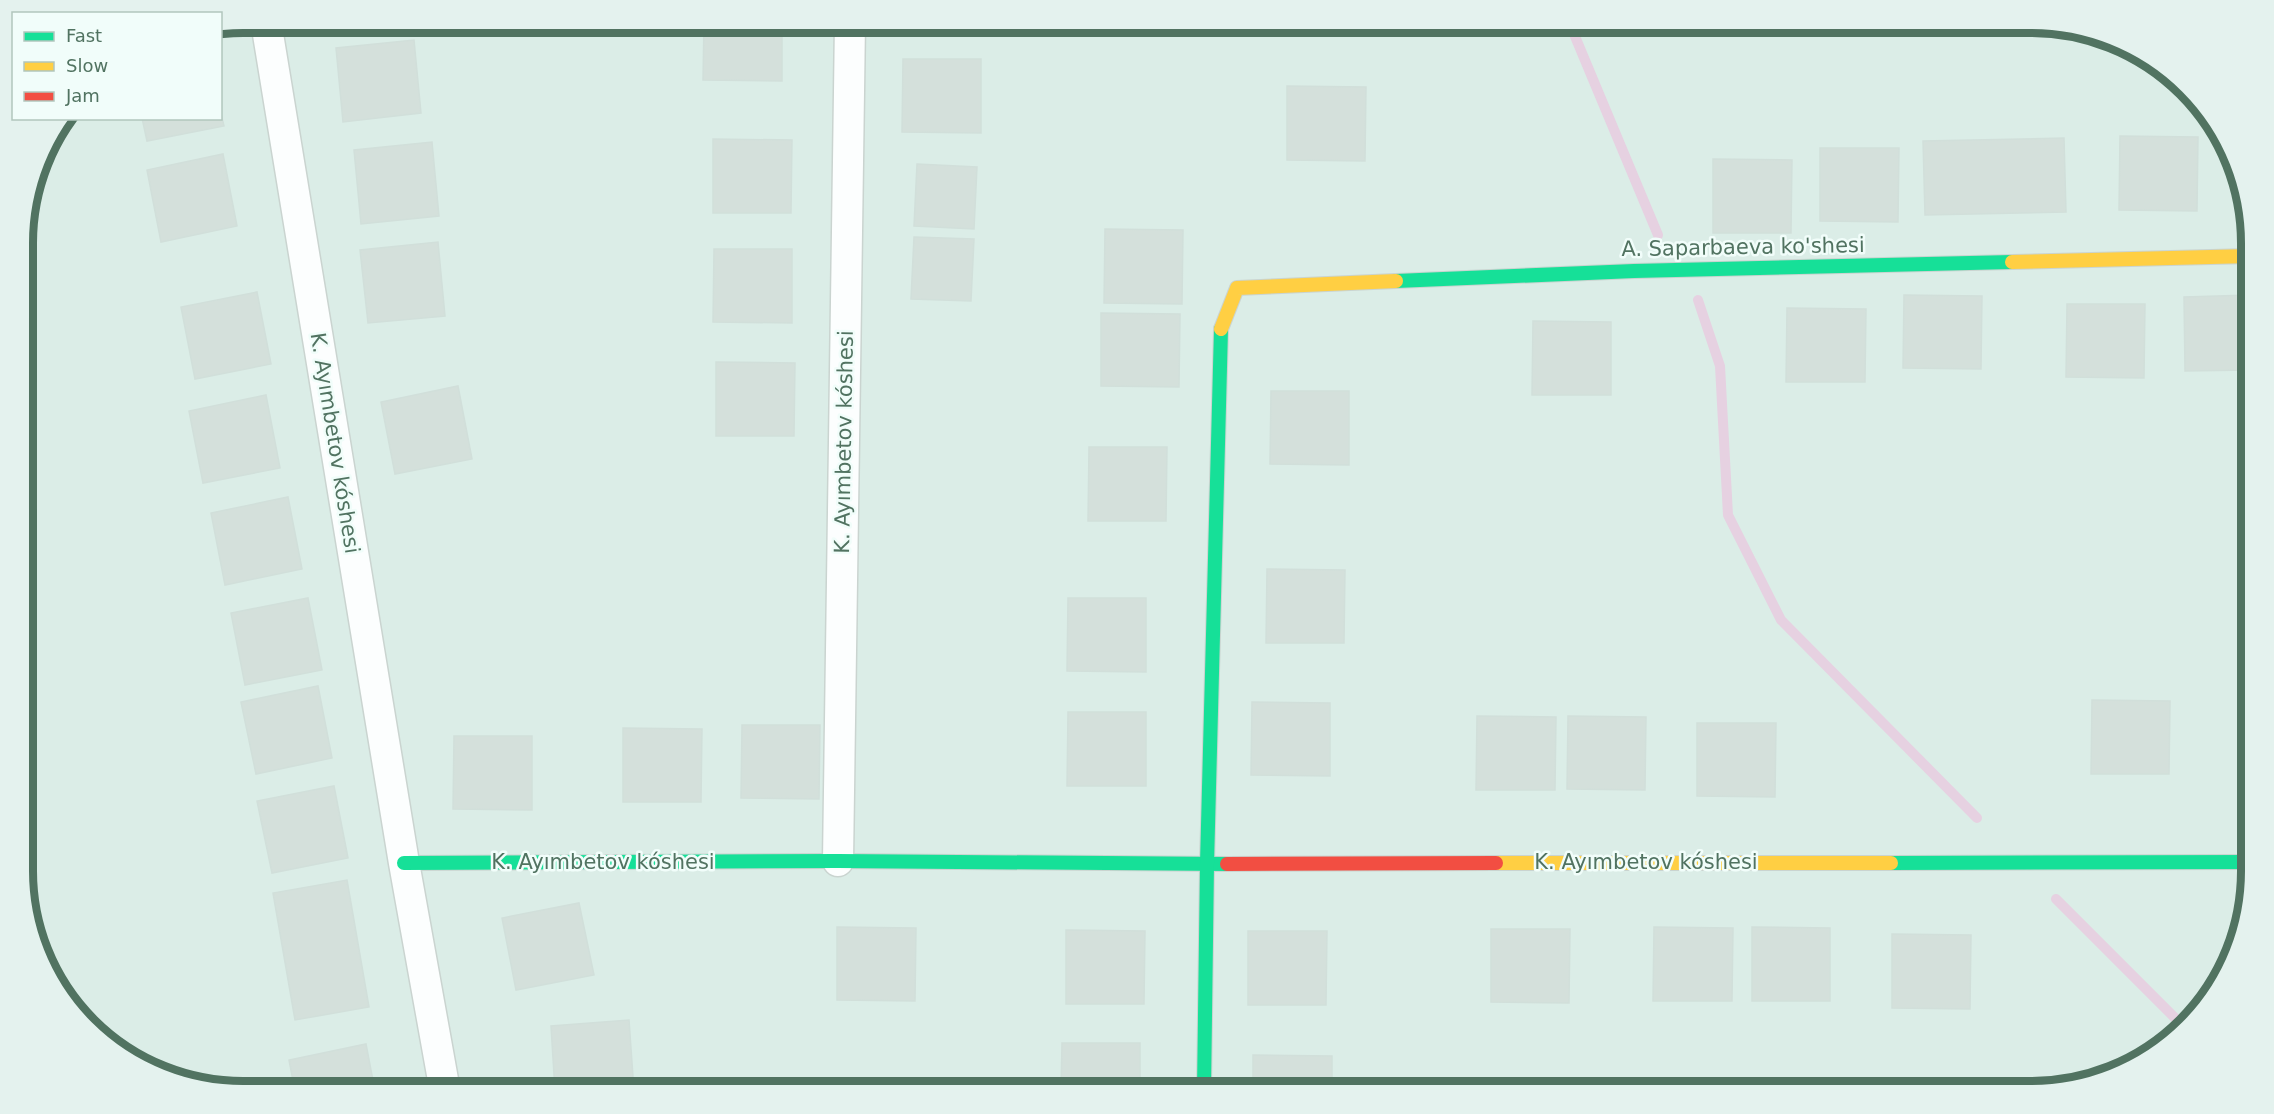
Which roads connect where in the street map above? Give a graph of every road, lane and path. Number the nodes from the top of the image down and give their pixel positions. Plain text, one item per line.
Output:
1 (268, 33) edge
2 (850, 33) edge
3 (2241, 256) edge
4 (838, 861) junction
5 (2241, 862) edge
6 (404, 863) junction
7 (1207, 864) junction
8 (443, 1081) edge
9 (1204, 1081) edge

1 - 6 street, K. Ayımbetov kóshesi
2 - 4 street, K. Ayımbetov kóshesi
3 - 7 street, A. Saparbaeva ko'shesi
4 - 6 street, K. Ayımbetov kóshesi
4 - 7 street, K. Ayımbetov kóshesi
5 - 7 street, K. Ayımbetov kóshesi
6 - 8 street, K. Ayımbetov kóshesi
7 - 9 street

